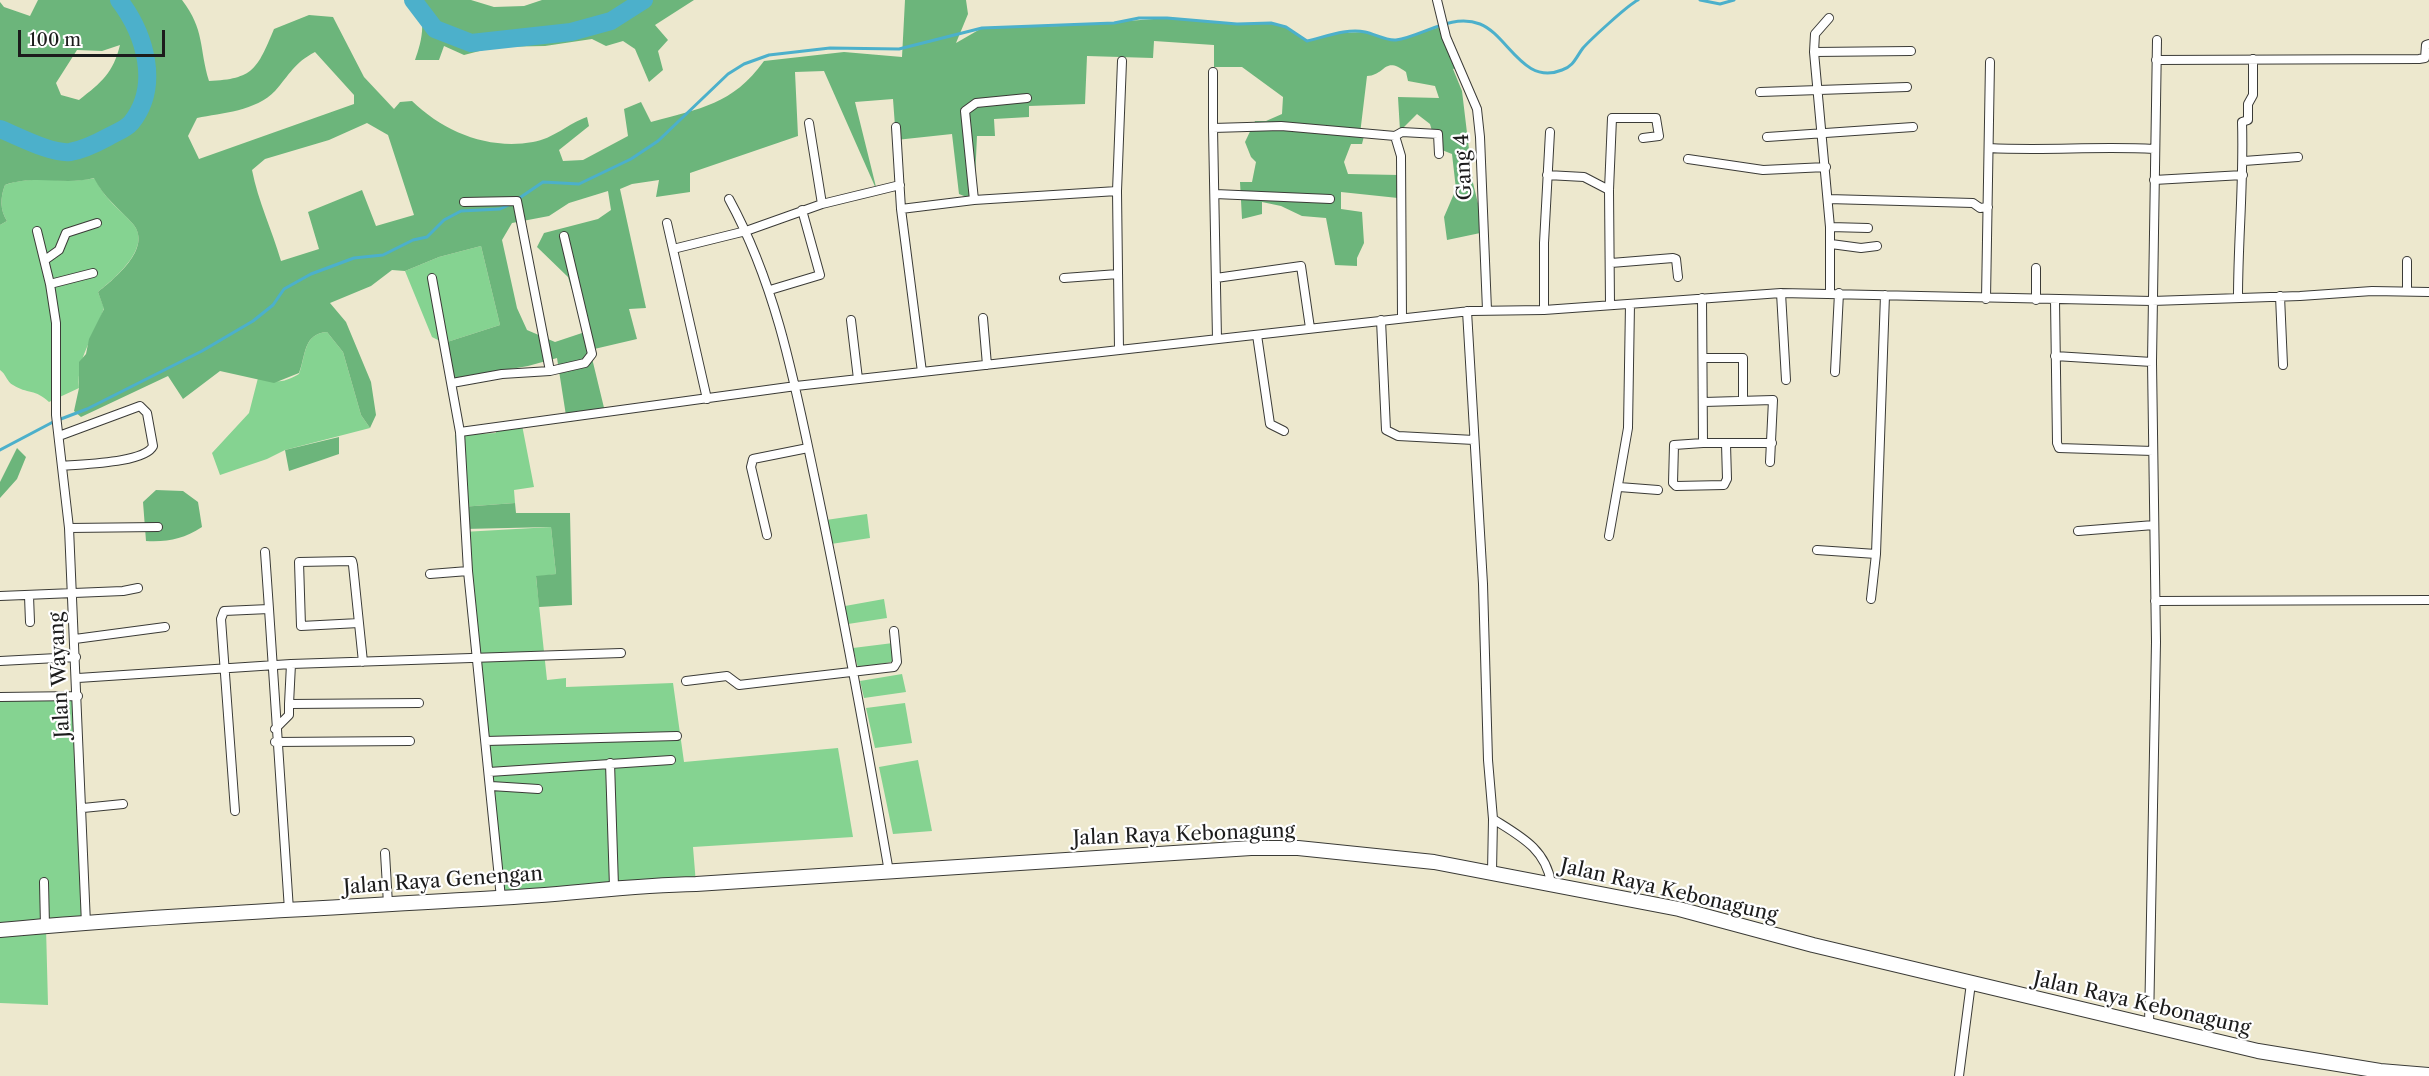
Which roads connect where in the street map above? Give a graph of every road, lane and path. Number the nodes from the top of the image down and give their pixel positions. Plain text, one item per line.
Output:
1 (1437, 0) edge
2 (1829, 18) dead end
3 (2157, 40) dead end
4 (2429, 44) edge
5 (1911, 51) dead end
6 (1814, 52) junction
7 (2253, 58) junction
8 (2156, 60) junction
9 (1122, 61) dead end
10 (1990, 62) dead end
11 (1213, 72) dead end
12 (1907, 87) dead end
13 (1817, 91) junction
14 (1760, 92) dead end
15 (1027, 99) dead end
16 (809, 123) dead end
17 (896, 127) dead end
18 (1913, 127) dead end
19 (1214, 128) junction
20 (1550, 132) dead end
21 (1823, 133) junction
22 (1395, 136) junction
23 (1767, 137) dead end
24 (1643, 138) dead end
25 (1989, 148) junction
26 (2154, 149) junction
27 (1439, 154) dead end
28 (2298, 157) dead end
29 (1688, 159) dead end
30 (2244, 161) junction
31 (1826, 167) junction
32 (1547, 175) junction
33 (2244, 175) junction
34 (2154, 180) junction
35 (900, 185) junction
36 (1609, 190) junction
37 (1117, 191) junction
38 (1215, 194) junction
39 (729, 199) dead end
40 (1330, 199) dead end
41 (1828, 199) junction
42 (974, 200) junction
43 (464, 202) dead end
44 (822, 204) junction
45 (1988, 207) junction
46 (901, 208) junction
47 (802, 210) junction
48 (97, 223) dead end
49 (667, 224) dead end
50 (1830, 227) junction
51 (1868, 228) dead end
52 (37, 231) dead end
53 (746, 231) junction
54 (564, 236) dead end
55 (1831, 244) junction
56 (1877, 246) dead end
57 (673, 249) junction
58 (45, 260) junction
59 (2407, 261) dead end
60 (1611, 263) junction
61 (2036, 268) dead end
62 (93, 273) dead end
63 (1118, 274) junction
64 (1678, 277) dead end
65 (432, 278) dead end
66 (1064, 278) dead end
67 (1216, 278) junction
68 (50, 284) junction
69 (770, 290) junction
70 (2407, 291) junction
71 (2429, 292) edge
72 (1781, 293) junction
73 (1834, 293) junction
74 (1885, 295) junction
75 (2280, 296) junction
76 (1702, 298) junction
77 (2238, 298) junction
78 (1986, 299) junction
79 (2036, 300) junction
80 (2055, 300) junction
81 (2152, 301) junction
82 (1610, 304) junction
83 (1630, 304) junction
84 (1484, 310) junction
85 (1544, 310) junction
86 (1468, 311) junction
87 (983, 318) dead end
88 (1402, 318) junction
89 (851, 320) dead end
90 (1381, 320) junction
91 (1310, 328) junction
92 (1257, 334) junction
93 (1217, 339) junction
94 (1119, 350) junction
95 (2055, 356) junction
96 (1704, 358) junction
97 (2152, 362) junction
98 (987, 364) junction
99 (2283, 365) dead end
100 (550, 371) junction
101 (922, 372) junction
102 (1835, 372) dead end
103 (858, 379) junction
104 (1786, 380) dead end
105 (452, 383) junction
106 (796, 386) junction
107 (707, 399) junction
108 (1743, 401) junction
109 (1704, 402) junction
110 (1284, 431) dead end
111 (460, 432) junction
112 (59, 436) junction
113 (1474, 440) junction
114 (1703, 443) junction
115 (1772, 443) junction
116 (1726, 444) junction
117 (808, 448) junction
118 (2153, 451) junction
119 (1770, 462) dead end
120 (62, 466) junction
121 (1619, 487) junction
122 (1658, 490) dead end
123 (2154, 525) junction
124 (158, 527) dead end
125 (69, 528) junction
126 (2078, 531) dead end
127 (767, 535) dead end
128 (1609, 536) dead end
129 (1817, 550) dead end
130 (265, 552) dead end
131 (1876, 554) junction
132 (468, 571) junction
133 (430, 574) dead end
134 (138, 588) dead end
135 (73, 594) junction
136 (0, 596) edge
137 (29, 596) junction
138 (1871, 599) dead end
139 (2429, 600) edge
140 (2155, 601) junction
141 (268, 609) junction
142 (30, 622) dead end
143 (359, 623) junction
144 (165, 627) dead end
145 (894, 631) dead end
146 (75, 639) junction
147 (621, 653) dead end
148 (76, 657) junction
149 (477, 660) junction
150 (0, 661) edge
151 (363, 662) junction
152 (291, 664) junction
153 (273, 666) junction
154 (226, 669) junction
155 (855, 671) junction
156 (78, 678) junction
157 (686, 681) dead end
158 (78, 696) junction
159 (0, 697) edge
160 (418, 703) dead end
161 (289, 704) junction
162 (275, 729) junction
163 (677, 736) dead end
164 (410, 741) dead end
165 (486, 741) junction
166 (275, 742) junction
167 (670, 760) dead end
168 (610, 763) junction
169 (489, 772) junction
170 (491, 786) junction
171 (538, 789) dead end
172 (123, 804) dead end
173 (83, 808) junction
174 (235, 811) dead end
175 (1493, 819) junction
176 (385, 853) dead end
177 (889, 872) junction
178 (1492, 872) junction
179 (44, 882) dead end
180 (1551, 883) junction
181 (614, 887) junction
182 (501, 898) junction
183 (388, 904) junction
184 (289, 910) junction
185 (86, 924) junction
186 (45, 926) junction
187 (0, 930) edge
188 (1971, 983) junction
189 (2149, 1026) junction
190 (2429, 1075) edge
191 (1959, 1076) edge

1 - 84 street, Gang 4
2 - 6 street
3 - 8 street
4 - 7 street
5 - 6 street
6 - 13 street
7 - 8 street
7 - 30 street
8 - 26 street
9 - 37 street
10 - 25 street
11 - 19 street
12 - 13 street
13 - 14 street
13 - 21 street
15 - 42 street
16 - 44 street
17 - 35 street
18 - 21 street
19 - 22 street
19 - 38 street
20 - 32 street
21 - 23 street
21 - 31 street
22 - 27 street
22 - 88 street
24 - 36 street
25 - 26 street
25 - 45 street
26 - 34 street
28 - 30 street
29 - 31 street
30 - 33 street
31 - 41 street
32 - 36 street
32 - 85 street
33 - 34 street
33 - 77 street
34 - 81 street
35 - 44 street
35 - 46 street
36 - 60 street
37 - 42 street
37 - 63 street
38 - 40 street
38 - 67 street
39 - 53 street
41 - 45 street
41 - 50 street
42 - 46 street
43 - 100 street
44 - 47 street
45 - 78 street
46 - 101 street
47 - 53 street
47 - 69 street
48 - 58 street
49 - 57 street
50 - 51 street
50 - 55 street
52 - 58 street, Jalan Wayang
53 - 57 street
53 - 69 street
54 - 100 street
55 - 56 street
55 - 73 street
57 - 107 street
58 - 68 street, Jalan Wayang
59 - 70 street
60 - 64 street
60 - 82 street
61 - 79 street
62 - 68 street
63 - 66 street
63 - 94 street
65 - 105 street
67 - 91 street
67 - 93 street
68 - 112 street, Jalan Wayang
69 - 106 street
70 - 71 street
70 - 75 street
72 - 73 street
72 - 76 street
72 - 104 street
73 - 74 street
73 - 102 street
74 - 78 street
74 - 131 street
75 - 77 street
75 - 99 street
76 - 83 street
76 - 96 street
77 - 81 street
78 - 79 street
79 - 80 street
80 - 81 street
80 - 95 street
81 - 97 street
82 - 83 street
82 - 85 street
83 - 121 street
84 - 85 street
84 - 86 street
86 - 88 street
86 - 113 street
87 - 98 street
88 - 90 street
89 - 103 street
90 - 91 street
90 - 113 street
91 - 92 street
92 - 93 street
92 - 110 street
93 - 94 street
94 - 98 street
95 - 97 street
95 - 118 street
96 - 108 street
96 - 109 street
97 - 118 street
98 - 101 street
100 - 105 street
101 - 103 street
103 - 106 street
105 - 111 street
106 - 107 street
106 - 117 street
107 - 111 street
108 - 109 street
108 - 115 street
109 - 114 street
111 - 132 street
112 - 120 street, Jalan Wayang
112 - 120 street
113 - 175 street
114 - 116 street
114 - 116 street
115 - 116 street
115 - 119 street
117 - 127 street
117 - 155 street
118 - 123 street
120 - 125 street, Jalan Wayang
121 - 122 street
121 - 128 street
123 - 126 street
123 - 140 street
124 - 125 street
125 - 135 street, Jalan Wayang
129 - 131 street
130 - 141 street
131 - 138 street
132 - 133 street
132 - 149 street
134 - 135 street
135 - 137 street
135 - 146 street, Jalan Wayang
136 - 137 street
137 - 142 street
139 - 140 street
140 - 189 street
141 - 153 street
141 - 154 street
143 - 143 street
143 - 151 street
144 - 146 street
145 - 155 street
146 - 148 street, Jalan Wayang
147 - 149 street
148 - 150 street
148 - 156 street, Jalan Wayang
149 - 151 street
149 - 165 street
151 - 152 street
152 - 153 street
152 - 161 street
153 - 154 street
153 - 162 street
154 - 156 street
154 - 174 street
155 - 157 street
155 - 177 street
156 - 158 street, Jalan Wayang
158 - 159 street
158 - 173 street, Jalan Wayang
160 - 161 street
161 - 162 street
162 - 166 street
163 - 165 street
164 - 166 street
165 - 169 street
166 - 184 street
167 - 168 street
168 - 169 street
168 - 181 street
169 - 170 street
170 - 171 street
170 - 182 street
172 - 173 street
173 - 185 street, Jalan Wayang
175 - 178 street
175 - 180 street
176 - 183 street
177 - 178 highway, Jalan Raya Kebonagung
177 - 181 highway, Jalan Raya Genengan
178 - 180 highway, Jalan Raya Kebonagung
179 - 186 street
180 - 188 highway, Jalan Raya Kebonagung
181 - 182 highway, Jalan Raya Genengan
182 - 183 highway, Jalan Raya Genengan
183 - 184 highway, Jalan Raya Genengan
184 - 185 highway, Jalan Raya Genengan
185 - 186 highway, Jalan Raya Genengan
186 - 187 highway, Jalan Raya Genengan
188 - 189 highway, Jalan Raya Kebonagung
188 - 191 street
189 - 190 highway, Jalan Raya Kebonagung

